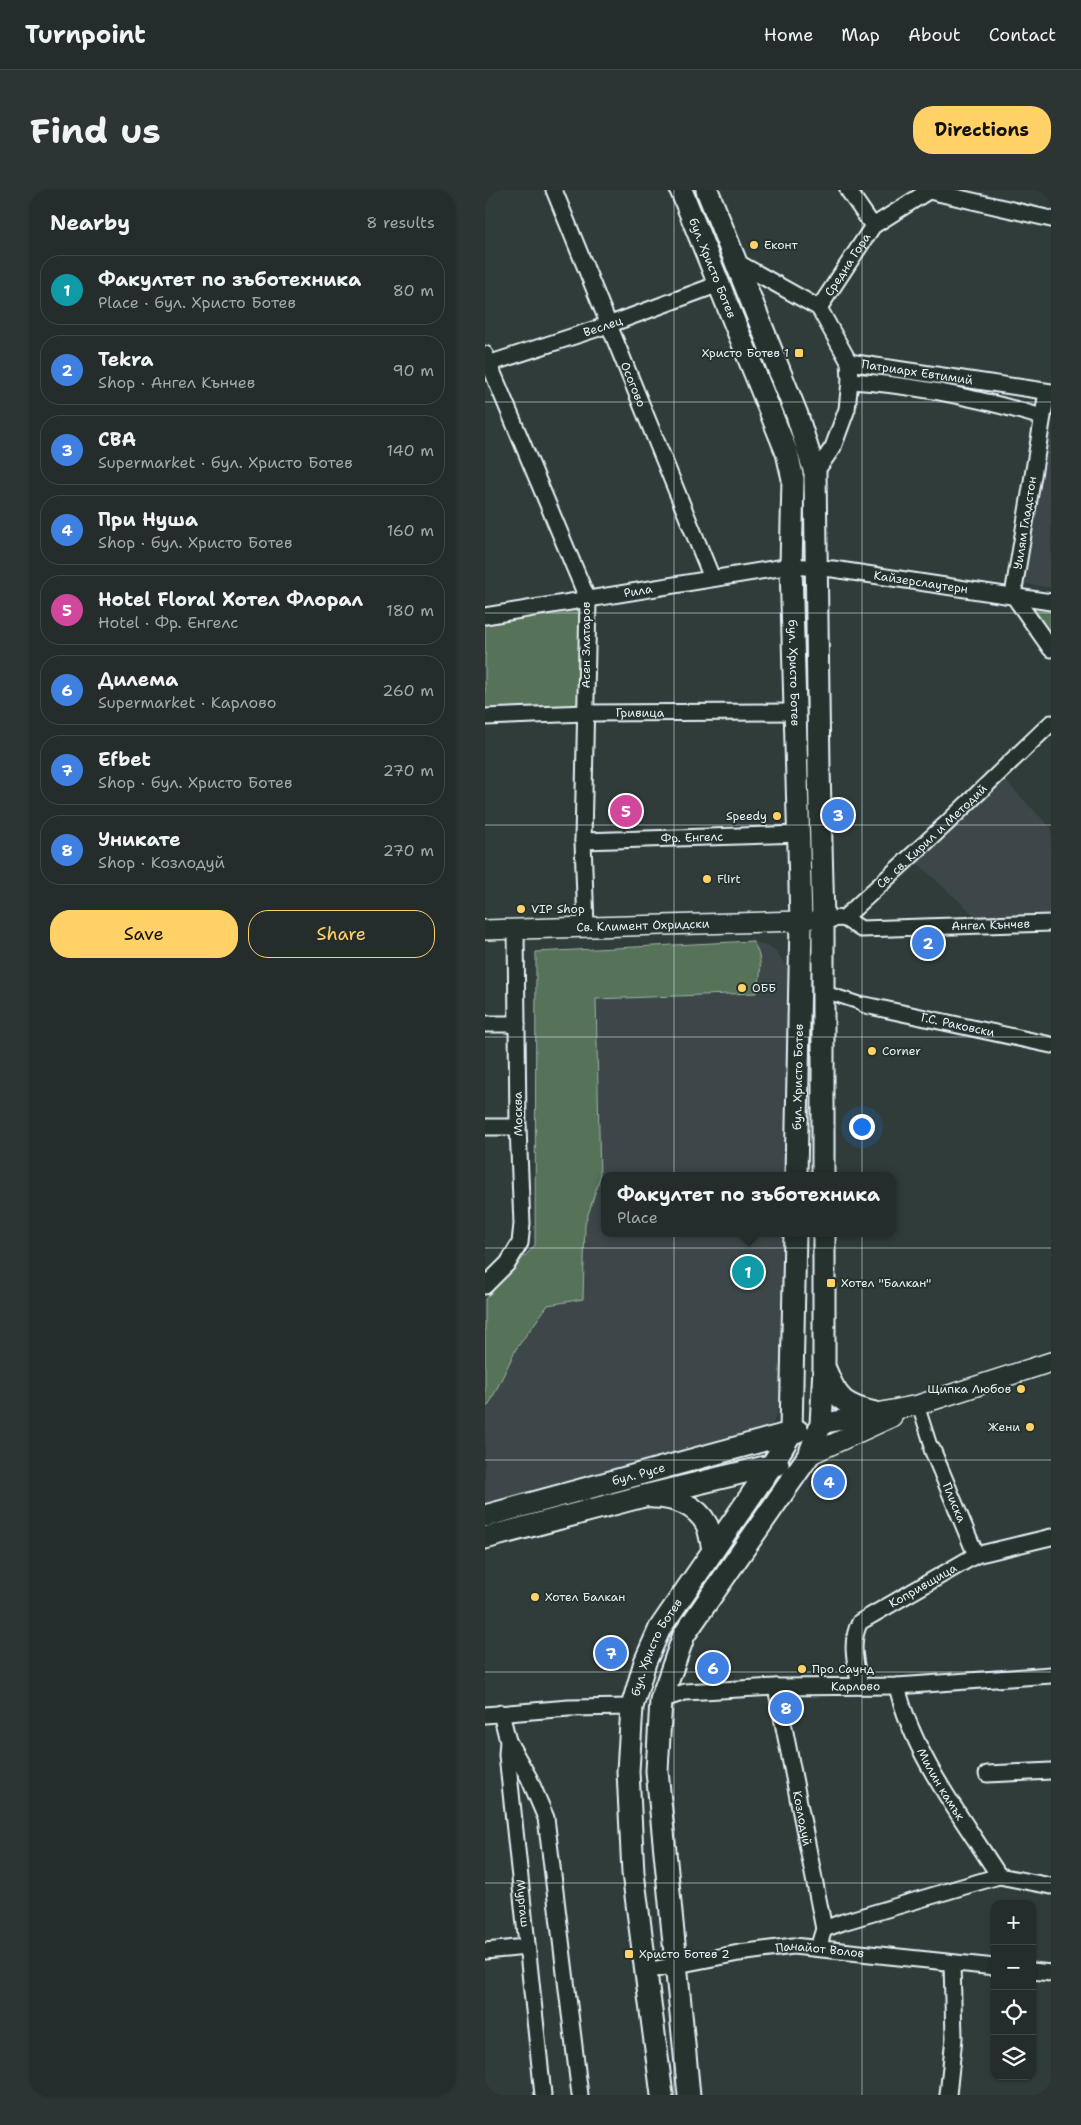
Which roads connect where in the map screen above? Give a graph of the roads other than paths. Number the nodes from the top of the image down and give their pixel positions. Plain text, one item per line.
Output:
1 (554, 190) edge
2 (681, 190) edge
3 (707, 190) edge
4 (848, 190) edge
5 (930, 190) edge
6 (1051, 219) edge
7 (873, 226) junction
8 (735, 261) junction
9 (719, 284) junction
10 (819, 308) junction
11 (608, 324) junction
12 (486, 361) edge
13 (849, 362) junction
14 (850, 381) junction
15 (1049, 392) edge
16 (1042, 417) junction
17 (815, 473) junction
18 (791, 566) junction
19 (818, 567) junction
20 (712, 578) junction
21 (1013, 595) junction
22 (588, 600) junction
23 (1051, 602) edge
24 (485, 616) edge
25 (1051, 649) edge
26 (794, 712) junction
27 (586, 713) junction
28 (485, 717) edge
29 (1051, 723) edge
30 (799, 834) junction
31 (583, 841) junction
32 (834, 919) junction
33 (801, 920) junction
34 (1051, 923) edge
35 (586, 927) junction
36 (485, 930) edge
37 (516, 930) junction
38 (823, 991) junction
39 (865, 1005) joint
40 (485, 1024) edge
41 (517, 1024) junction
42 (1051, 1046) edge
43 (485, 1127) edge
44 (518, 1127) junction
45 (796, 1172) edge
46 (823, 1172) edge
47 (795, 1237) edge
48 (824, 1237) edge
49 (485, 1286) edge
50 (1051, 1362) edge
51 (824, 1368) junction
52 (918, 1405) junction
53 (875, 1414) junction
54 (821, 1424) junction
55 (791, 1433) junction
56 (932, 1449) joint
57 (809, 1455) junction
58 (772, 1465) junction
59 (640, 1496) junction
60 (485, 1516) edge
61 (1051, 1536) edge
62 (485, 1538) edge
63 (713, 1548) junction
64 (976, 1556) junction
65 (1051, 1675) edge
66 (860, 1686) junction
67 (897, 1686) junction
68 (776, 1687) junction
69 (661, 1700) junction
70 (632, 1707) junction
71 (501, 1713) junction
72 (485, 1715) edge
73 (508, 1741) junction
74 (1051, 1770) edge
75 (987, 1774) dead end
76 (999, 1876) junction
77 (1051, 1886) edge
78 (824, 1930) junction
79 (526, 1947) junction
80 (818, 1948) junction
81 (485, 1951) edge
82 (952, 1962) junction
83 (675, 1966) junction
84 (991, 1967) edge
85 (646, 1971) junction
86 (1036, 1971) edge
87 (1051, 1973) edge
88 (543, 2095) edge
89 (580, 2095) edge
90 (662, 2095) edge
91 (689, 2095) edge
92 (948, 2095) edge

1 - 11 street, Осогово
2 - 9 main road, бул. Христо Ботев
3 - 8 main road, бул. Христо Ботев
4 - 7 street
5 - 6 street
5 - 7 street, Средна Гора
7 - 10 street, Средна Гора
8 - 10 street
8 - 17 main road, бул. Христо Ботев
9 - 11 street, Веслец
9 - 18 main road, бул. Христо Ботев
10 - 13 street, Патриарх Евтимий
11 - 12 street, Веслец
11 - 20 street, Осогово
12 - 22 street, Асен Златаров
13 - 14 street
13 - 15 street, Патриарх Евтимий
14 - 16 street, Патриарх Евтимий
14 - 17 street
15 - 16 street, Уилям Гладстон
16 - 21 street, Уилям Гладстон
17 - 19 main road, бул. Христо Ботев
18 - 19 street, Кайзерслаутерн
18 - 20 street, Рила
18 - 26 main road, бул. Христо Ботев
19 - 21 street, Кайзерслаутерн
19 - 32 main road, бул. Христо Ботев
20 - 22 street, Рила
21 - 23 street, Кайзерслаутерн
21 - 25 street
22 - 24 street, Рила
22 - 27 street, Асен Златаров
26 - 27 street, Гривица
26 - 30 main road, бул. Христо Ботев
27 - 28 street, Гривица
27 - 31 street, Асен Златаров
29 - 32 street, Св. св. Кирил и Методий
30 - 31 street, Фр. Енгелс
30 - 33 main road, бул. Христо Ботев
31 - 35 street, Асен Златаров
32 - 33 street
32 - 34 street, Ангел Кънчев
32 - 38 main road, бул. Христо Ботев
33 - 35 street, Св. Климент Охридски
33 - 45 main road, бул. Христо Ботев
35 - 37 street, Св. Климент Охридски
36 - 37 street, Св. Климент Охридски
37 - 41 street, Москва
38 - 39 street
38 - 46 main road, бул. Христо Ботев
39 - 42 street, Г.С. Раковски
40 - 41 street
41 - 44 street, Москва
43 - 44 street
44 - 49 street, Москва
47 - 55 main road, бул. Христо Ботев
48 - 51 main road, бул. Христо Ботев
50 - 52 street
51 - 53 main road
51 - 54 main road, бул. Христо Ботев
52 - 53 street
52 - 56 street
52 - 57 street
53 - 54 street
54 - 55 main road, бул. Русе
54 - 57 main road, бул. Христо Ботев
55 - 58 main road, бул. Христо Ботев
55 - 60 main road, бул. Русе
56 - 64 street, Плиска
57 - 58 main road, бул. Русе
57 - 69 main road, бул. Христо Ботев
58 - 59 main road, бул. Русе
58 - 63 main road, бул. Христо Ботев
59 - 62 main road, бул. Русе
59 - 63 main road
61 - 64 street, Копривщица
63 - 70 main road, бул. Христо Ботев
64 - 66 street, Копривщица
65 - 67 street, Карлово
66 - 67 street, Карлово
66 - 68 street, Карлово
67 - 76 street, Милин камък
68 - 69 street, Карлово
68 - 78 street, Козлодуй
69 - 83 main road, бул. Христо Ботев
70 - 71 street
70 - 85 main road, бул. Христо Ботев
71 - 72 street
71 - 73 street, Мургаш
73 - 79 street, Мургаш
73 - 89 street
74 - 75 street
76 - 77 street
76 - 78 street
78 - 80 street, Козлодуй
79 - 81 street
79 - 88 street, Мургаш
80 - 82 street, Панайот Волов
80 - 83 street, Панайот Волов
82 - 84 street, Панайот Волов
82 - 92 street
83 - 85 street, Панайот Волов
83 - 91 main road, бул. Христо Ботев
85 - 90 main road, бул. Христо Ботев
86 - 87 street

